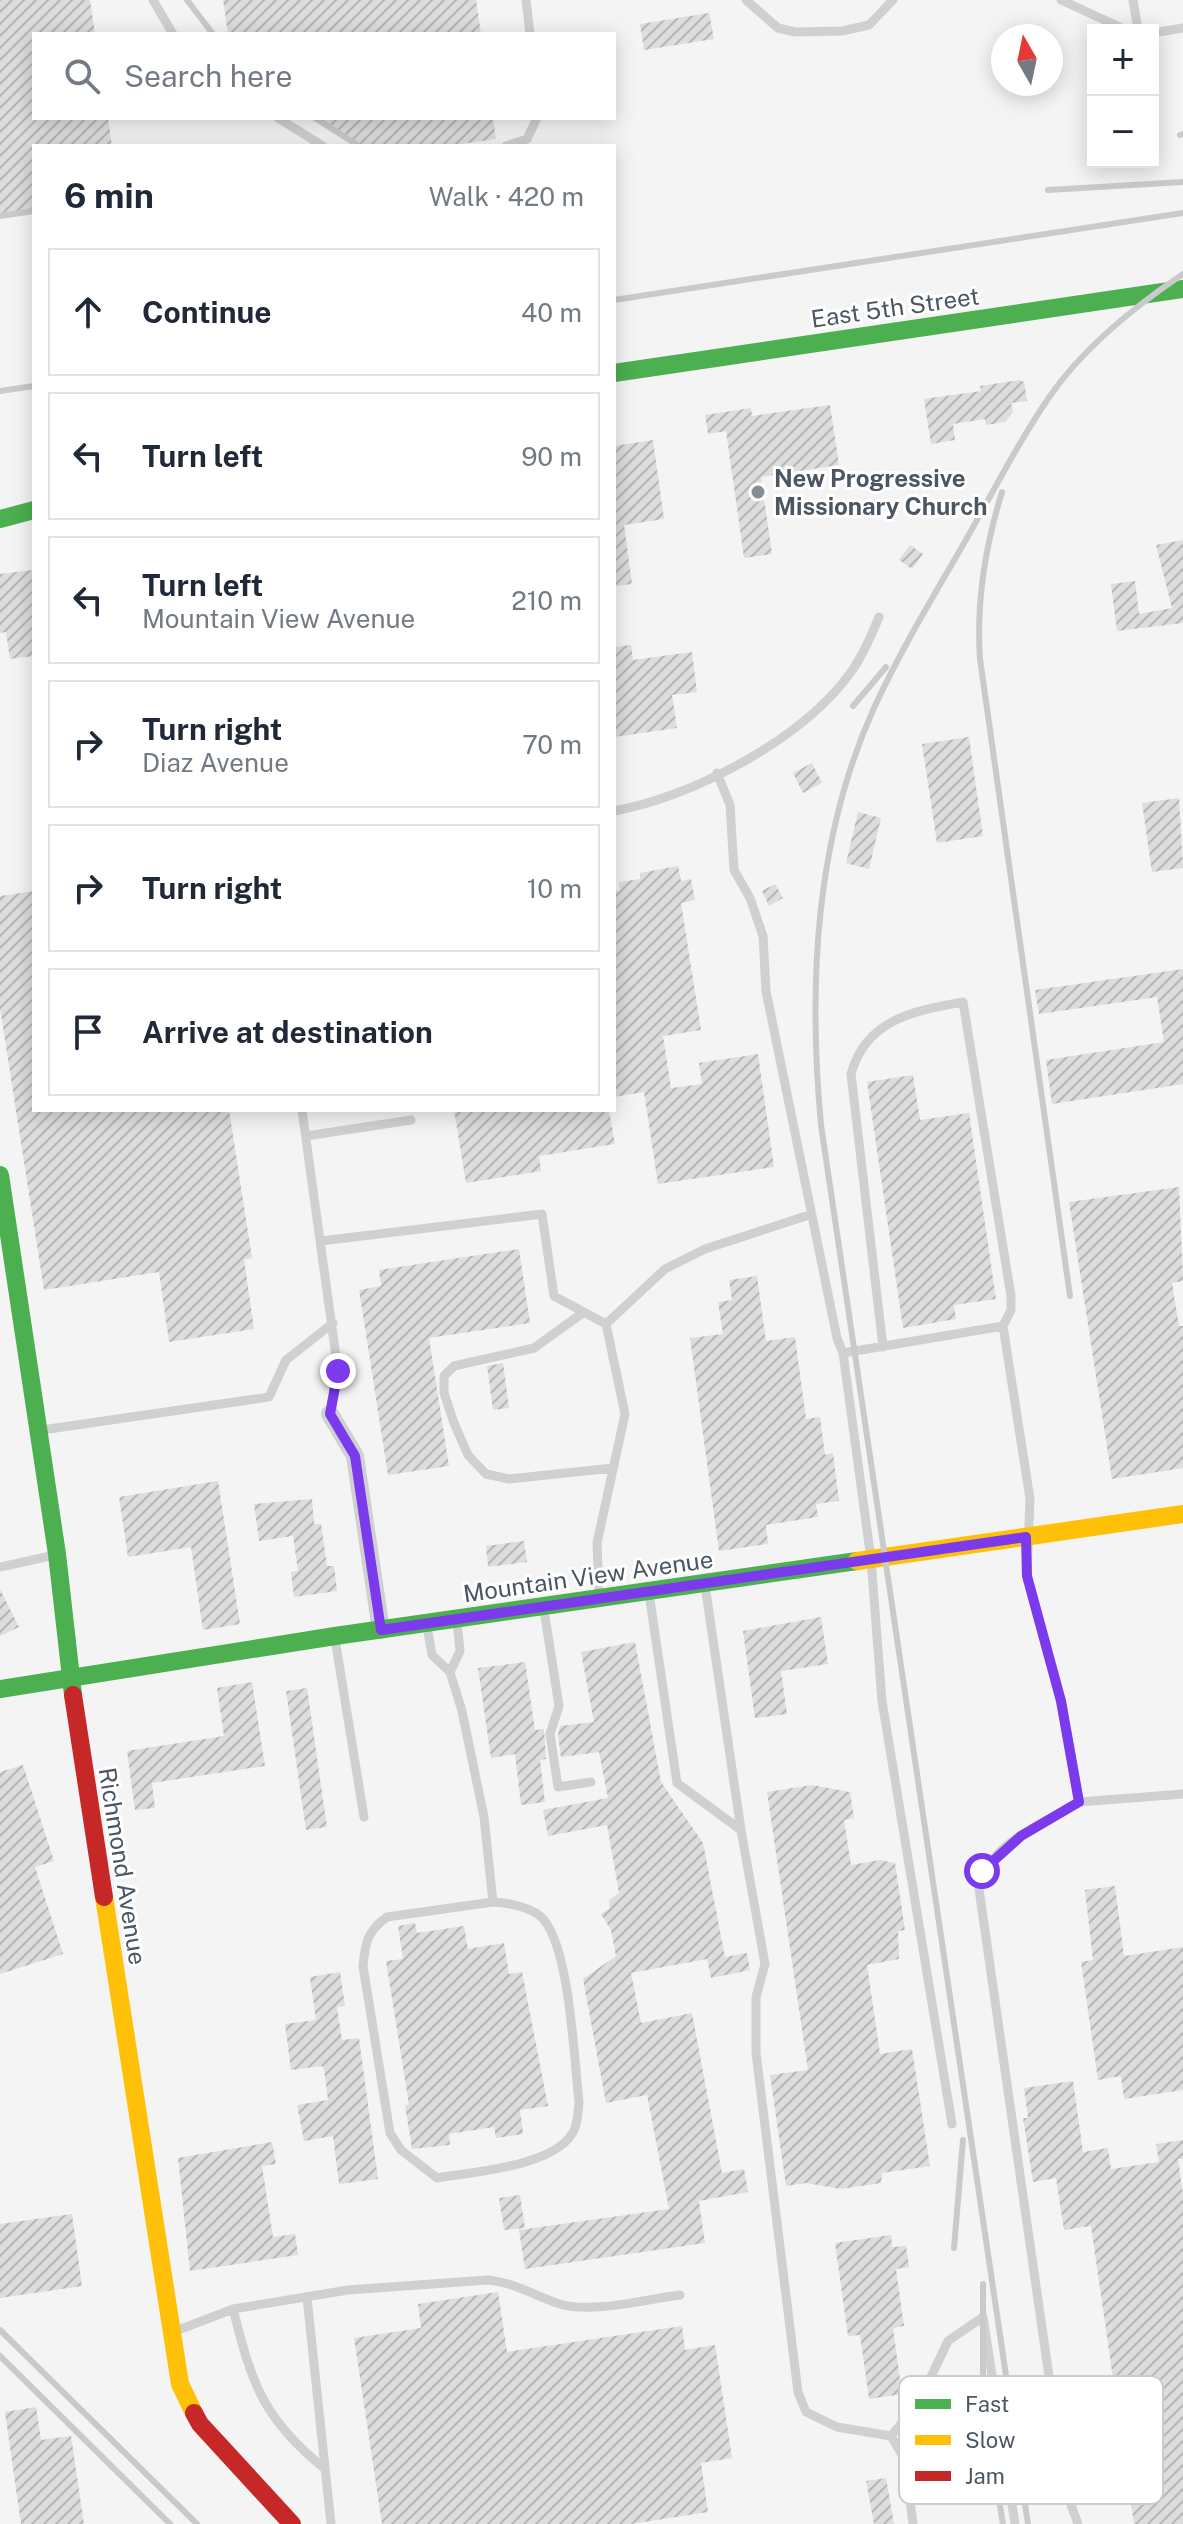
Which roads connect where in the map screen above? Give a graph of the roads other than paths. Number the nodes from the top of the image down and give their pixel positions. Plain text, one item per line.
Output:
1 (153, 0) edge
2 (526, 0) edge
3 (746, 0) edge
4 (893, 0) edge
5 (1061, 0) edge
6 (1133, 0) edge
7 (1113, 24) edge
8 (1137, 24) edge
9 (1183, 28) edge
10 (172, 32) edge
11 (530, 32) edge
12 (1159, 32) edge
13 (281, 120) edge
14 (536, 120) edge
15 (320, 144) edge
16 (512, 144) edge
17 (1183, 289) edge
18 (616, 373) edge
19 (32, 511) edge
20 (0, 519) edge
21 (879, 617) dead end
22 (717, 773) junction
23 (616, 810) edge
24 (302, 1112) edge
25 (411, 1120) dead end
26 (306, 1136) junction
27 (0, 1175) edge
28 (809, 1215) junction
29 (321, 1241) junction
30 (584, 1312) junction
31 (333, 1323) junction
32 (606, 1324) junction
33 (1003, 1326) junction
34 (883, 1347) junction
35 (843, 1353) junction
36 (330, 1414) joint
37 (39, 1430) junction
38 (613, 1468) junction
39 (1183, 1514) edge
40 (1026, 1537) junction
41 (57, 1554) junction
42 (871, 1559) junction
43 (0, 1567) edge
44 (705, 1585) junction
45 (649, 1593) junction
46 (599, 1599) junction
47 (543, 1606) junction
48 (456, 1619) junction
49 (427, 1623) junction
50 (381, 1630) junction
51 (335, 1636) junction
52 (450, 1672) junction
53 (70, 1678) junction
54 (0, 1689) edge
55 (591, 1782) dead end
56 (1183, 1794) edge
57 (1079, 1802) junction
58 (364, 1817) dead end
59 (741, 1830) junction
60 (493, 1902) junction
61 (952, 2124) dead end
62 (680, 2295) dead end
63 (307, 2298) junction
64 (233, 2309) junction
65 (170, 2333) junction
66 (931, 2376) edge
67 (992, 2376) edge
68 (1049, 2376) edge
69 (899, 2426) edge
70 (891, 2436) junction
71 (899, 2450) edge
72 (325, 2469) junction
73 (910, 2504) edge
74 (1012, 2504) edge
75 (1072, 2504) edge
76 (292, 2524) edge
77 (331, 2524) edge
78 (913, 2524) edge
79 (1015, 2524) edge
80 (1078, 2524) edge

1 - 10 lane
2 - 11 lane
3 - 4 lane
5 - 7 lane
6 - 8 lane
9 - 12 lane
13 - 15 lane
14 - 16 lane
17 - 18 street, East 5th Street
19 - 20 street
21 - 22 lane
22 - 23 lane
22 - 28 lane
24 - 26 lane
25 - 26 lane
26 - 29 lane
27 - 37 street, Richmond Avenue
28 - 32 lane
28 - 35 lane
29 - 30 lane
29 - 31 lane
30 - 32 lane
30 - 38 lane
31 - 36 lane
31 - 37 lane
32 - 38 lane
33 - 34 lane
33 - 34 lane
33 - 40 lane
34 - 35 lane
35 - 42 lane
36 - 50 street
37 - 41 street, Richmond Avenue
38 - 46 lane
39 - 40 street, Mountain View Avenue
40 - 42 street, Mountain View Avenue
40 - 57 lane
41 - 43 lane
41 - 53 street, Richmond Avenue
42 - 44 street, Mountain View Avenue
42 - 61 lane
44 - 45 street, Mountain View Avenue
44 - 59 lane
45 - 46 street, Mountain View Avenue
45 - 59 lane
46 - 47 street, Mountain View Avenue
47 - 48 street, Mountain View Avenue
47 - 55 lane
48 - 49 street, Mountain View Avenue
48 - 52 lane
49 - 50 street, Mountain View Avenue
49 - 52 lane
50 - 51 street, Mountain View Avenue
51 - 53 street, Mountain View Avenue
51 - 58 lane
52 - 60 lane
53 - 54 street, Mountain View Avenue
53 - 65 street, Richmond Avenue
56 - 57 lane
57 - 68 lane
59 - 70 lane
60 - 60 lane
62 - 63 lane
63 - 64 lane
63 - 72 lane
64 - 65 lane
64 - 72 lane
65 - 76 street, Richmond Avenue
66 - 67 lane
69 - 70 lane
70 - 71 lane
72 - 77 lane
73 - 78 lane
74 - 79 lane
75 - 80 lane

